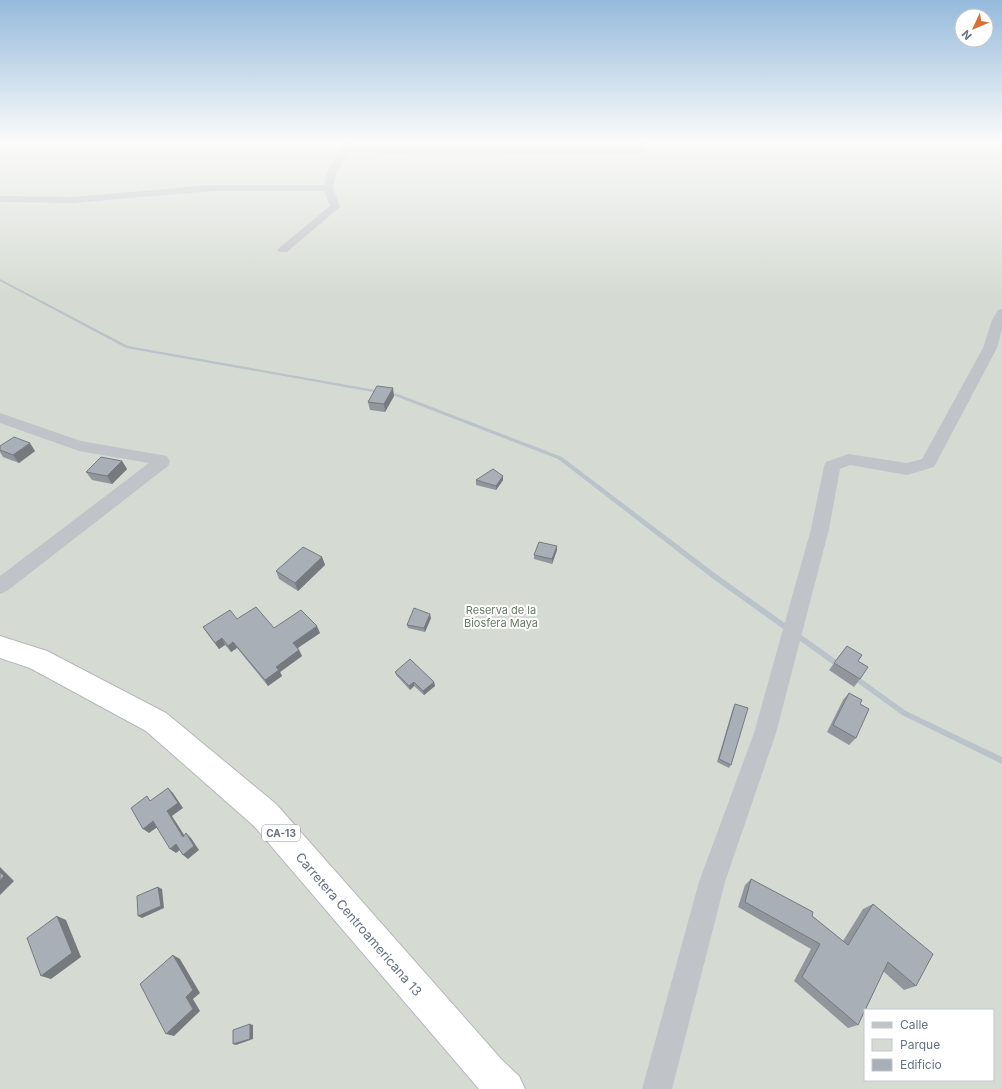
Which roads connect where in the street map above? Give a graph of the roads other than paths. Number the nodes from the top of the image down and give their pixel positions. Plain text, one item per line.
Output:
1 (144, 194) edge
2 (330, 194) edge
3 (0, 199) edge
4 (283, 250) dead end
5 (1002, 313) edge
6 (0, 418) edge
7 (0, 586) edge
8 (0, 647) edge
9 (506, 1089) edge
10 (657, 1089) edge

1 - 3 street
2 - 4 street
5 - 10 street
6 - 7 street
8 - 9 highway, Carretera Centroamericana 13 / CA-13

